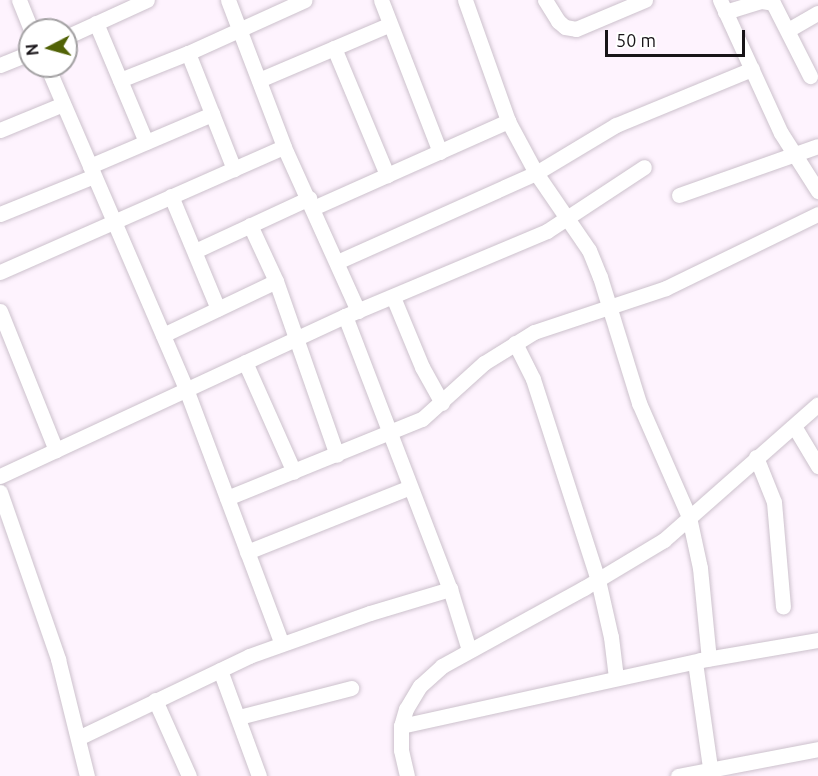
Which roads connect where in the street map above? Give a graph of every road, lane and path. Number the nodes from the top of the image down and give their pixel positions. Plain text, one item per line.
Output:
1 (19, 0) edge
2 (147, 0) edge
3 (228, 0) edge
4 (305, 0) edge
5 (381, 0) edge
6 (465, 0) edge
7 (545, 0) edge
8 (645, 0) edge
9 (722, 6) edge
10 (818, 13) edge
11 (27, 18) edge
12 (96, 23) junction
13 (390, 24) junction
14 (240, 30) junction
15 (788, 30) junction
16 (78, 31) edge
17 (334, 48) junction
18 (188, 53) junction
19 (18, 57) edge
20 (0, 65) edge
21 (752, 69) junction
22 (810, 76) dead end
23 (51, 78) edge
24 (120, 80) junction
25 (259, 80) junction
26 (63, 104) junction
27 (212, 114) junction
28 (508, 122) junction
29 (0, 130) edge
30 (146, 142) junction
31 (818, 146) edge
32 (284, 147) junction
33 (440, 152) junction
34 (794, 154) junction
35 (644, 167) dead end
36 (234, 169) junction
37 (92, 171) junction
38 (536, 173) junction
39 (387, 175) junction
40 (818, 191) edge
41 (679, 195) dead end
42 (171, 196) junction
43 (311, 203) junction
44 (0, 214) edge
45 (818, 214) edge
46 (568, 218) junction
47 (114, 221) junction
48 (250, 225) junction
49 (195, 251) junction
50 (337, 262) junction
51 (0, 272) edge
52 (276, 281) junction
53 (393, 297) junction
54 (609, 308) junction
55 (218, 309) junction
56 (0, 311) edge
57 (351, 313) junction
58 (163, 335) junction
59 (296, 339) junction
60 (6, 341) edge
61 (515, 343) junction
62 (245, 362) junction
63 (186, 389) junction
64 (442, 403) junction
65 (818, 404) edge
66 (794, 426) junction
67 (389, 434) junction
68 (56, 450) junction
69 (337, 455) junction
70 (756, 457) junction
71 (818, 466) edge
72 (294, 472) junction
73 (0, 476) edge
74 (410, 487) junction
75 (0, 492) edge
76 (227, 498) junction
77 (689, 517) junction
78 (247, 552) junction
79 (598, 580) junction
80 (450, 589) junction
81 (783, 608) dead end
82 (818, 640) edge
83 (282, 644) junction
84 (469, 650) junction
85 (702, 660) junction
86 (220, 670) junction
87 (616, 678) junction
88 (351, 688) dead end
89 (155, 700) junction
90 (239, 717) junction
91 (401, 726) junction
92 (78, 738) junction
93 (818, 749) edge
94 (710, 768) junction
95 (254, 774) edge
96 (87, 776) edge
97 (189, 776) edge
98 (407, 776) edge
99 (678, 776) edge

1 - 11 street
2 - 12 street
3 - 14 street
4 - 14 street
5 - 13 street
6 - 28 street
7 - 8 street
9 - 15 street
9 - 21 street
10 - 15 street
12 - 16 street
12 - 24 street
13 - 17 street
13 - 33 street
14 - 18 street
14 - 25 street
15 - 22 street
17 - 25 street
17 - 39 street
18 - 24 street
18 - 27 street
19 - 20 street
21 - 34 street
21 - 38 street
23 - 26 street
24 - 30 street
25 - 32 street
26 - 29 street
26 - 37 street
27 - 30 street
27 - 36 street
28 - 33 street
28 - 38 street
30 - 37 street
31 - 34 street
32 - 36 street
32 - 43 street
33 - 39 street
34 - 40 street
34 - 41 street
35 - 46 street
36 - 42 street
37 - 44 street
37 - 47 street
38 - 46 street
38 - 50 street
39 - 43 street
42 - 47 street
42 - 49 street
43 - 48 street
43 - 50 street
45 - 54 street
46 - 53 street
46 - 54 street
47 - 51 street
47 - 58 street
48 - 49 street
48 - 52 street
49 - 55 street
50 - 57 street
52 - 55 street
52 - 59 street
53 - 57 street
53 - 64 street
54 - 61 street
54 - 77 street
55 - 58 street
56 - 60 street
57 - 59 street
57 - 67 street
58 - 63 street
59 - 62 street
59 - 69 street
60 - 68 street
61 - 64 street
61 - 79 street
62 - 63 street
62 - 72 street
63 - 68 street
63 - 76 street
64 - 67 street
65 - 66 street
66 - 70 street
66 - 71 street
67 - 69 street
67 - 74 street
68 - 73 street
69 - 72 street
70 - 77 street
70 - 81 street
72 - 76 street
74 - 78 street
74 - 80 street
75 - 92 street
76 - 78 street
77 - 79 street
77 - 85 street
78 - 83 street
79 - 84 street
79 - 87 street
80 - 83 street
80 - 84 street
82 - 85 street
83 - 86 street
84 - 91 street
85 - 87 street
85 - 94 street
86 - 89 street
86 - 90 street
87 - 91 street
88 - 90 street
89 - 92 street
89 - 97 street
90 - 95 street
91 - 98 street
92 - 96 street
93 - 94 street
94 - 99 street

